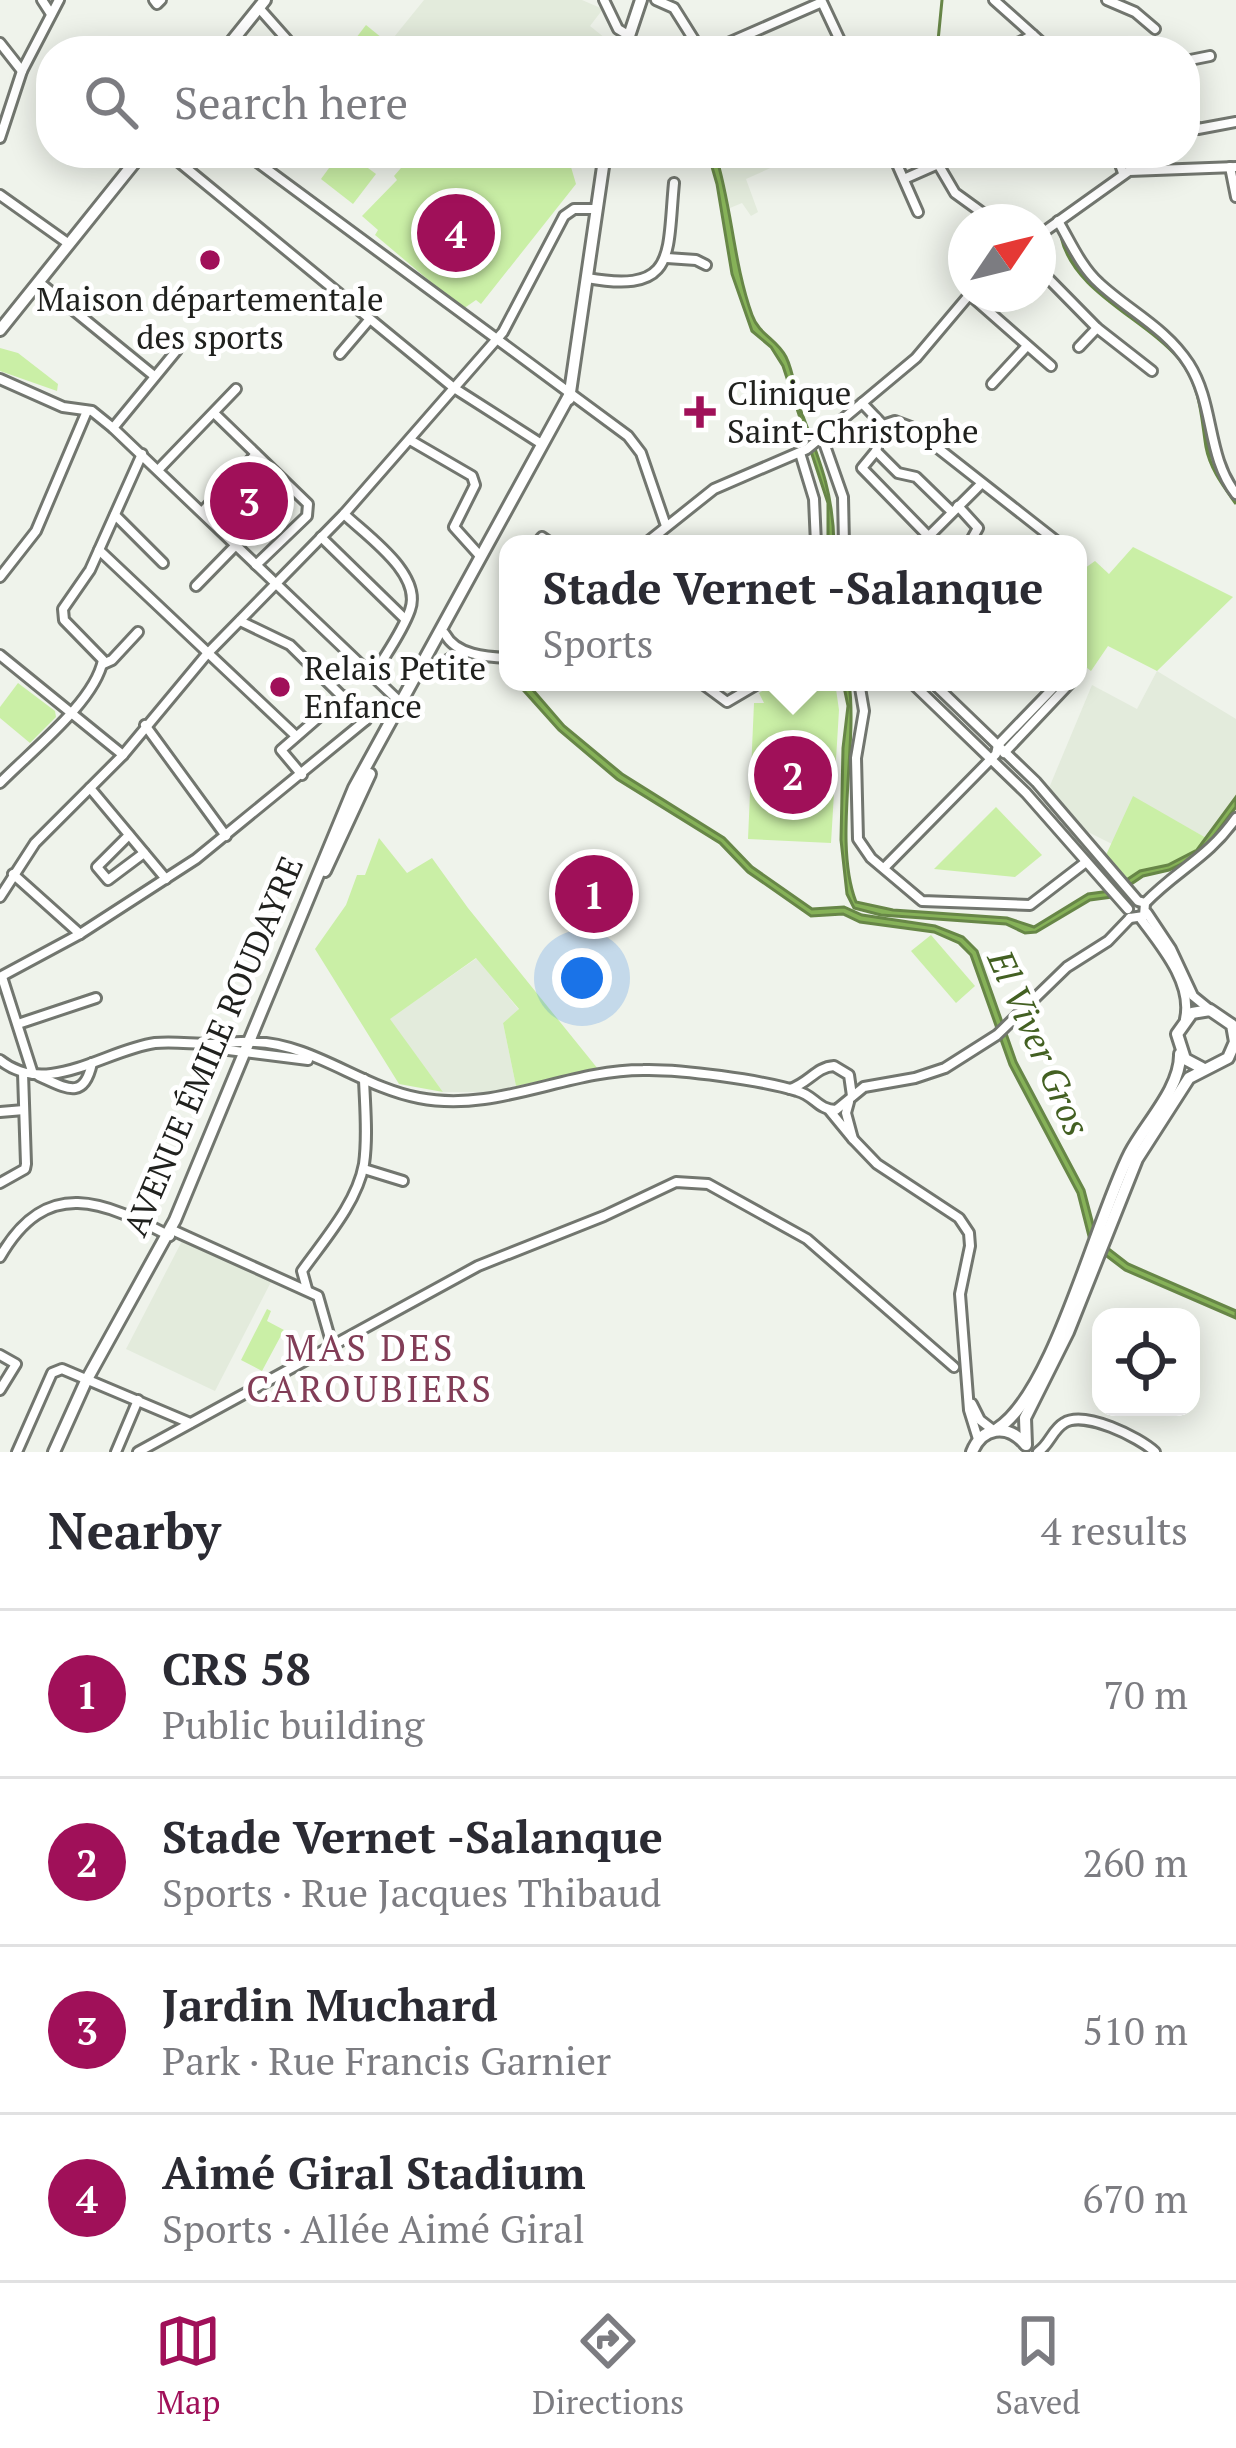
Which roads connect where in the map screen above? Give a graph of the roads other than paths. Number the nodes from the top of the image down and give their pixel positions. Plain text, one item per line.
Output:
1 (41, 0) edge
2 (59, 0) edge
3 (604, 0) edge
4 (640, 0) edge
5 (656, 0) edge
6 (994, 0) edge
7 (1107, 0) edge
8 (822, 2) edge
9 (262, 4) edge
10 (676, 4) edge
11 (51, 14) junction
12 (1155, 29) dead end
13 (628, 35) joint
14 (1034, 35) edge
15 (40, 36) edge
16 (236, 36) edge
17 (285, 36) edge
18 (696, 36) edge
19 (742, 36) edge
20 (837, 36) edge
21 (0, 43) edge
22 (36, 43) edge
23 (1210, 56) dead end
24 (1200, 58) edge
25 (22, 71) junction
26 (1236, 122) edge
27 (1200, 129) edge
28 (0, 138) edge
29 (1200, 167) edge
30 (1233, 167) edge
31 (130, 168) edge
32 (186, 168) edge
33 (265, 168) edge
34 (603, 168) edge
35 (899, 168) edge
36 (929, 168) edge
37 (940, 168) edge
38 (1121, 168) edge
39 (1141, 168) edge
40 (1123, 173) junction
41 (904, 179) junction
42 (674, 183) dead end
43 (0, 195) edge
44 (1236, 197) edge
45 (970, 204) edge
46 (596, 209) junction
47 (918, 212) dead end
48 (1058, 221) joint
49 (69, 244) junction
50 (667, 258) junction
51 (706, 265) dead end
52 (587, 278) junction
53 (39, 282) junction
54 (1056, 286) edge
55 (955, 312) edge
56 (990, 312) edge
57 (369, 320) junction
58 (1097, 328) junction
59 (0, 330) edge
60 (496, 339) junction
61 (1027, 346) junction
62 (1079, 347) dead end
63 (177, 350) dead end
64 (340, 355) dead end
65 (1051, 366) dead end
66 (1153, 371) dead end
67 (153, 375) junction
68 (0, 379) edge
69 (992, 384) dead end
70 (454, 388) junction
71 (236, 389) dead end
72 (570, 394) junction
73 (862, 403) junction
74 (86, 411) junction
75 (214, 412) junction
76 (883, 425) junction
77 (113, 428) junction
78 (822, 437) junction
79 (410, 440) junction
80 (540, 442) junction
81 (804, 451) junction
82 (876, 451) junction
83 (142, 454) junction
84 (256, 454) junction
85 (158, 469) junction
86 (981, 484) junction
87 (1236, 494) edge
88 (955, 509) junction
89 (202, 512) junction
90 (344, 514) junction
91 (115, 515) junction
92 (666, 526) junction
93 (656, 535) edge
94 (816, 535) edge
95 (844, 535) edge
96 (924, 535) edge
97 (936, 535) edge
98 (975, 535) edge
99 (1051, 535) edge
100 (321, 537) junction
101 (236, 544) junction
102 (492, 547) junction
103 (99, 550) junction
104 (481, 556) junction
105 (164, 563) dead end
106 (256, 565) junction
107 (0, 577) edge
108 (476, 577) junction
109 (275, 584) junction
110 (196, 586) dead end
111 (405, 619) junction
112 (240, 621) junction
113 (138, 632) dead end
114 (443, 632) junction
115 (433, 652) junction
116 (458, 652) junction
117 (207, 653) junction
118 (0, 655) edge
119 (499, 657) edge
120 (103, 664) junction
121 (423, 674) junction
122 (373, 676) junction
123 (410, 690) junction
124 (712, 691) edge
125 (746, 691) edge
126 (861, 691) edge
127 (922, 691) edge
128 (940, 691) edge
129 (1051, 691) edge
130 (1062, 691) edge
131 (343, 696) junction
132 (402, 704) junction
133 (72, 710) junction
134 (366, 720) junction
135 (146, 725) junction
136 (390, 727) junction
137 (296, 736) junction
138 (998, 752) junction
139 (123, 755) junction
140 (302, 775) junction
141 (0, 783) edge
142 (90, 788) junction
143 (1236, 818) edge
144 (130, 835) junction
145 (226, 836) junction
146 (145, 853) junction
147 (1086, 862) junction
148 (884, 868) junction
149 (13, 874) junction
150 (166, 879) junction
151 (0, 897) edge
152 (1141, 906) junction
153 (1127, 910) junction
154 (80, 934) junction
155 (1, 977) edge
156 (96, 998) dead end
157 (1215, 1011) junction
158 (1236, 1015) edge
159 (1184, 1019) junction
160 (18, 1024) junction
161 (1235, 1044) edge
162 (247, 1048) junction
163 (1179, 1051) junction
164 (0, 1060) edge
165 (1230, 1061) edge
166 (92, 1063) junction
167 (1202, 1068) junction
168 (31, 1074) junction
169 (364, 1079) junction
170 (810, 1081) junction
171 (852, 1081) junction
172 (864, 1087) junction
173 (788, 1089) junction
174 (811, 1097) junction
175 (850, 1099) junction
176 (24, 1110) junction
177 (829, 1110) junction
178 (0, 1112) edge
179 (853, 1139) junction
180 (363, 1169) junction
181 (403, 1181) dead end
182 (0, 1183) edge
183 (1114, 1199) junction
184 (170, 1233) junction
185 (0, 1257) edge
186 (1091, 1261) junction
187 (307, 1289) junction
188 (332, 1345) junction
189 (0, 1354) edge
190 (954, 1366) dead end
191 (88, 1382) junction
192 (2, 1386) edge
193 (968, 1397) junction
194 (138, 1400) junction
195 (191, 1424) junction
196 (995, 1430) junction
197 (973, 1448) edge
198 (1032, 1449) edge
199 (17, 1452) edge
200 (58, 1452) edge
201 (116, 1452) edge
202 (137, 1452) edge
203 (1155, 1452) edge

1 - 11 street
2 - 11 street
3 - 13 street
4 - 13 street
5 - 10 street
6 - 14 street
7 - 12 street
8 - 19 street
8 - 20 street
9 - 16 street
9 - 17 street
10 - 18 street
11 - 15 street
21 - 25 street
22 - 25 street
23 - 24 street
25 - 28 street
26 - 27 street
29 - 30 street
30 - 44 street
31 - 49 street
32 - 57 street
33 - 60 street
34 - 46 street
35 - 41 street
36 - 41 street
37 - 45 street
38 - 40 street
39 - 40 street
40 - 48 street
41 - 47 street
42 - 50 street
43 - 49 street
46 - 52 street
46 - 60 street
48 - 87 street
49 - 53 street
50 - 51 street
50 - 52 street
52 - 72 street
53 - 59 street
53 - 67 street
54 - 58 street
55 - 73 street
56 - 61 street
57 - 64 street
57 - 70 street
58 - 62 street
58 - 66 street
60 - 70 street
60 - 72 street
61 - 65 street
61 - 69 street
63 - 67 street
67 - 77 street
68 - 74 street
70 - 79 street
70 - 80 street
71 - 75 street
72 - 80 street
72 - 92 street
72 - 102 street
73 - 76 street
73 - 78 street
74 - 77 street
74 - 107 street
75 - 84 street
75 - 85 street
76 - 82 street
76 - 86 street
77 - 83 street
78 - 81 street
78 - 95 street
79 - 90 street
79 - 104 street
80 - 104 street
81 - 92 street
81 - 94 street
82 - 88 street
82 - 96 street
83 - 85 street
83 - 91 street
84 - 89 street
84 - 106 street
85 - 89 street
86 - 88 street
86 - 99 street
88 - 97 street
88 - 98 street
89 - 101 street
90 - 100 street
90 - 111 street
91 - 103 street
91 - 105 street
92 - 93 street
100 - 109 street
100 - 111 street
101 - 106 street
101 - 110 street
102 - 104 street
102 - 108 street
103 - 117 street
103 - 120 street
104 - 108 street
104 - 114 street
106 - 109 street
108 - 114 street
109 - 112 street
109 - 122 street
111 - 122 street
112 - 117 street
112 - 131 street
113 - 120 street
114 - 115 street
114 - 116 street
115 - 116 street
115 - 121 street
115 - 123 street
116 - 119 street
116 - 121 street
117 - 135 street
117 - 137 street
118 - 133 street
120 - 133 street
121 - 123 street
122 - 132 street
123 - 132 street, AVENUE ÉMILE ROUDAYRE
124 - 125 street
126 - 148 street
127 - 138 street
128 - 138 street
129 - 138 street
130 - 138 street
131 - 134 street
131 - 137 street
132 - 136 street, AVENUE ÉMILE ROUDAYRE
133 - 139 street
133 - 141 street
134 - 136 street
134 - 140 street
135 - 139 street
135 - 145 street
136 - 162 street, AVENUE ÉMILE ROUDAYRE
137 - 140 street
138 - 147 street
138 - 148 street
138 - 152 street
139 - 142 street
140 - 145 street
142 - 144 street
142 - 149 street
143 - 152 street
144 - 146 street
144 - 146 street
145 - 150 street
146 - 150 street
147 - 148 street
147 - 153 street
149 - 151 street
149 - 154 street
150 - 154 street
152 - 153 street
152 - 153 street
152 - 157 street
152 - 159 street
153 - 172 street
154 - 155 street
155 - 160 street
156 - 160 street
157 - 158 street
157 - 159 street
157 - 161 street
159 - 163 street
160 - 168 street
161 - 165 street
162 - 166 street
162 - 169 street
162 - 184 street, AVENUE ÉMILE ROUDAYRE
163 - 167 street
163 - 183 street
164 - 168 street
165 - 167 street
166 - 168 street
166 - 168 street
167 - 183 street
168 - 176 street
169 - 173 street
169 - 180 street
170 - 171 street
170 - 173 street
170 - 174 street
171 - 172 street
171 - 175 street
172 - 175 street
173 - 174 street
174 - 177 street
175 - 177 street
175 - 179 street
176 - 178 street
176 - 182 street
177 - 179 street
179 - 193 street
180 - 181 street
180 - 187 street
183 - 186 street
184 - 185 street
184 - 187 street
184 - 191 street, AVENUE ÉMILE ROUDAYRE
186 - 196 street
186 - 198 street
187 - 188 street
188 - 190 street
188 - 195 street
189 - 192 street
191 - 194 street
191 - 199 street
191 - 200 street, AVENUE ÉMILE ROUDAYRE
193 - 196 street
193 - 197 street
194 - 195 street
194 - 201 street
195 - 202 street
196 - 197 street
196 - 198 street
198 - 203 street

